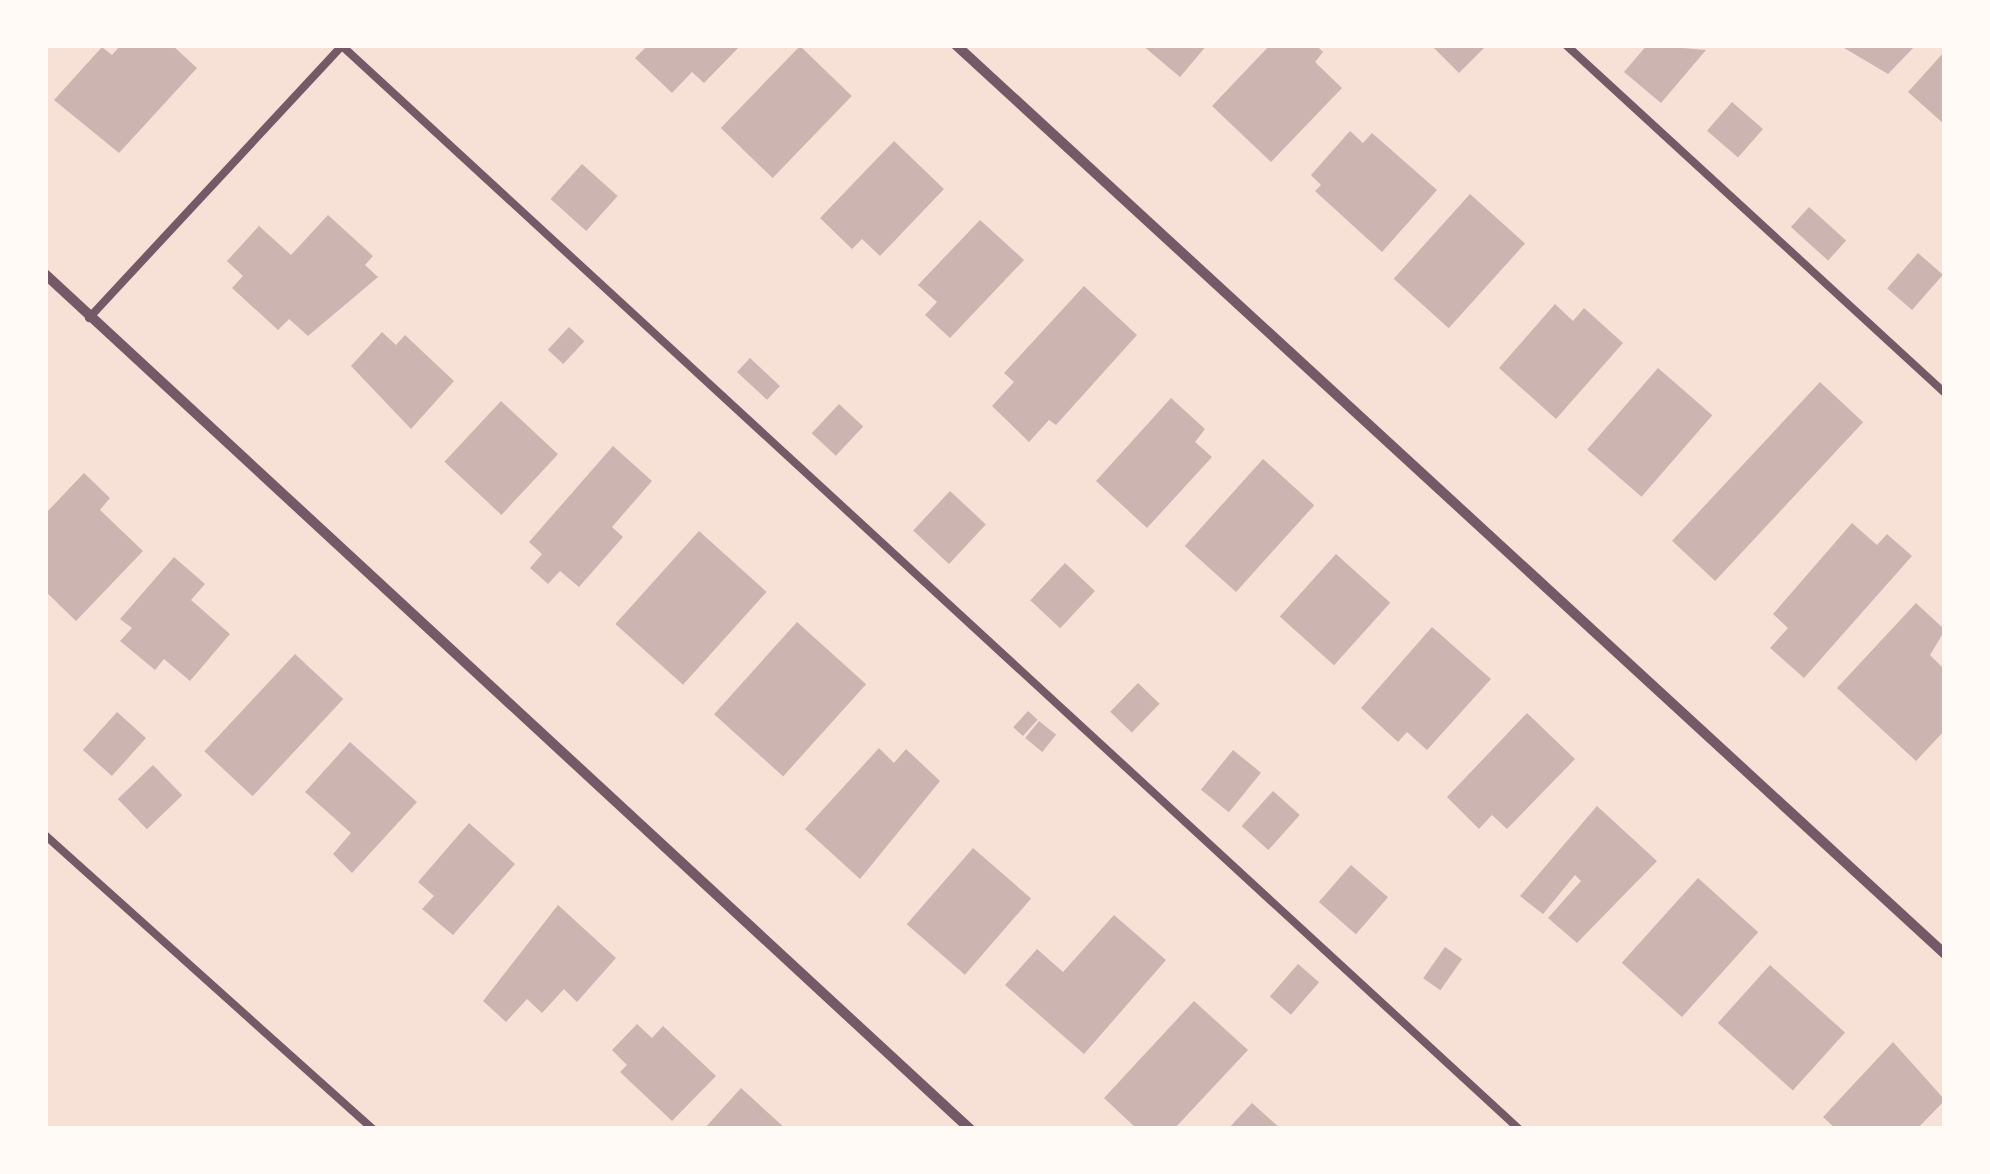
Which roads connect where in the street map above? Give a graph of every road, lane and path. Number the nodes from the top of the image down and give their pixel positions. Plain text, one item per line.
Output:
1 (341, 45) edge
2 (956, 45) edge
3 (1566, 45) edge
4 (47, 281) edge
5 (89, 318) junction
6 (1945, 393) edge
7 (45, 835) edge
8 (1945, 954) edge
9 (373, 1129) edge
10 (970, 1129) edge
11 (1519, 1129) edge

1 - 5 lane
1 - 11 lane
2 - 8 street
3 - 6 lane
4 - 5 street
5 - 10 street
7 - 9 lane

